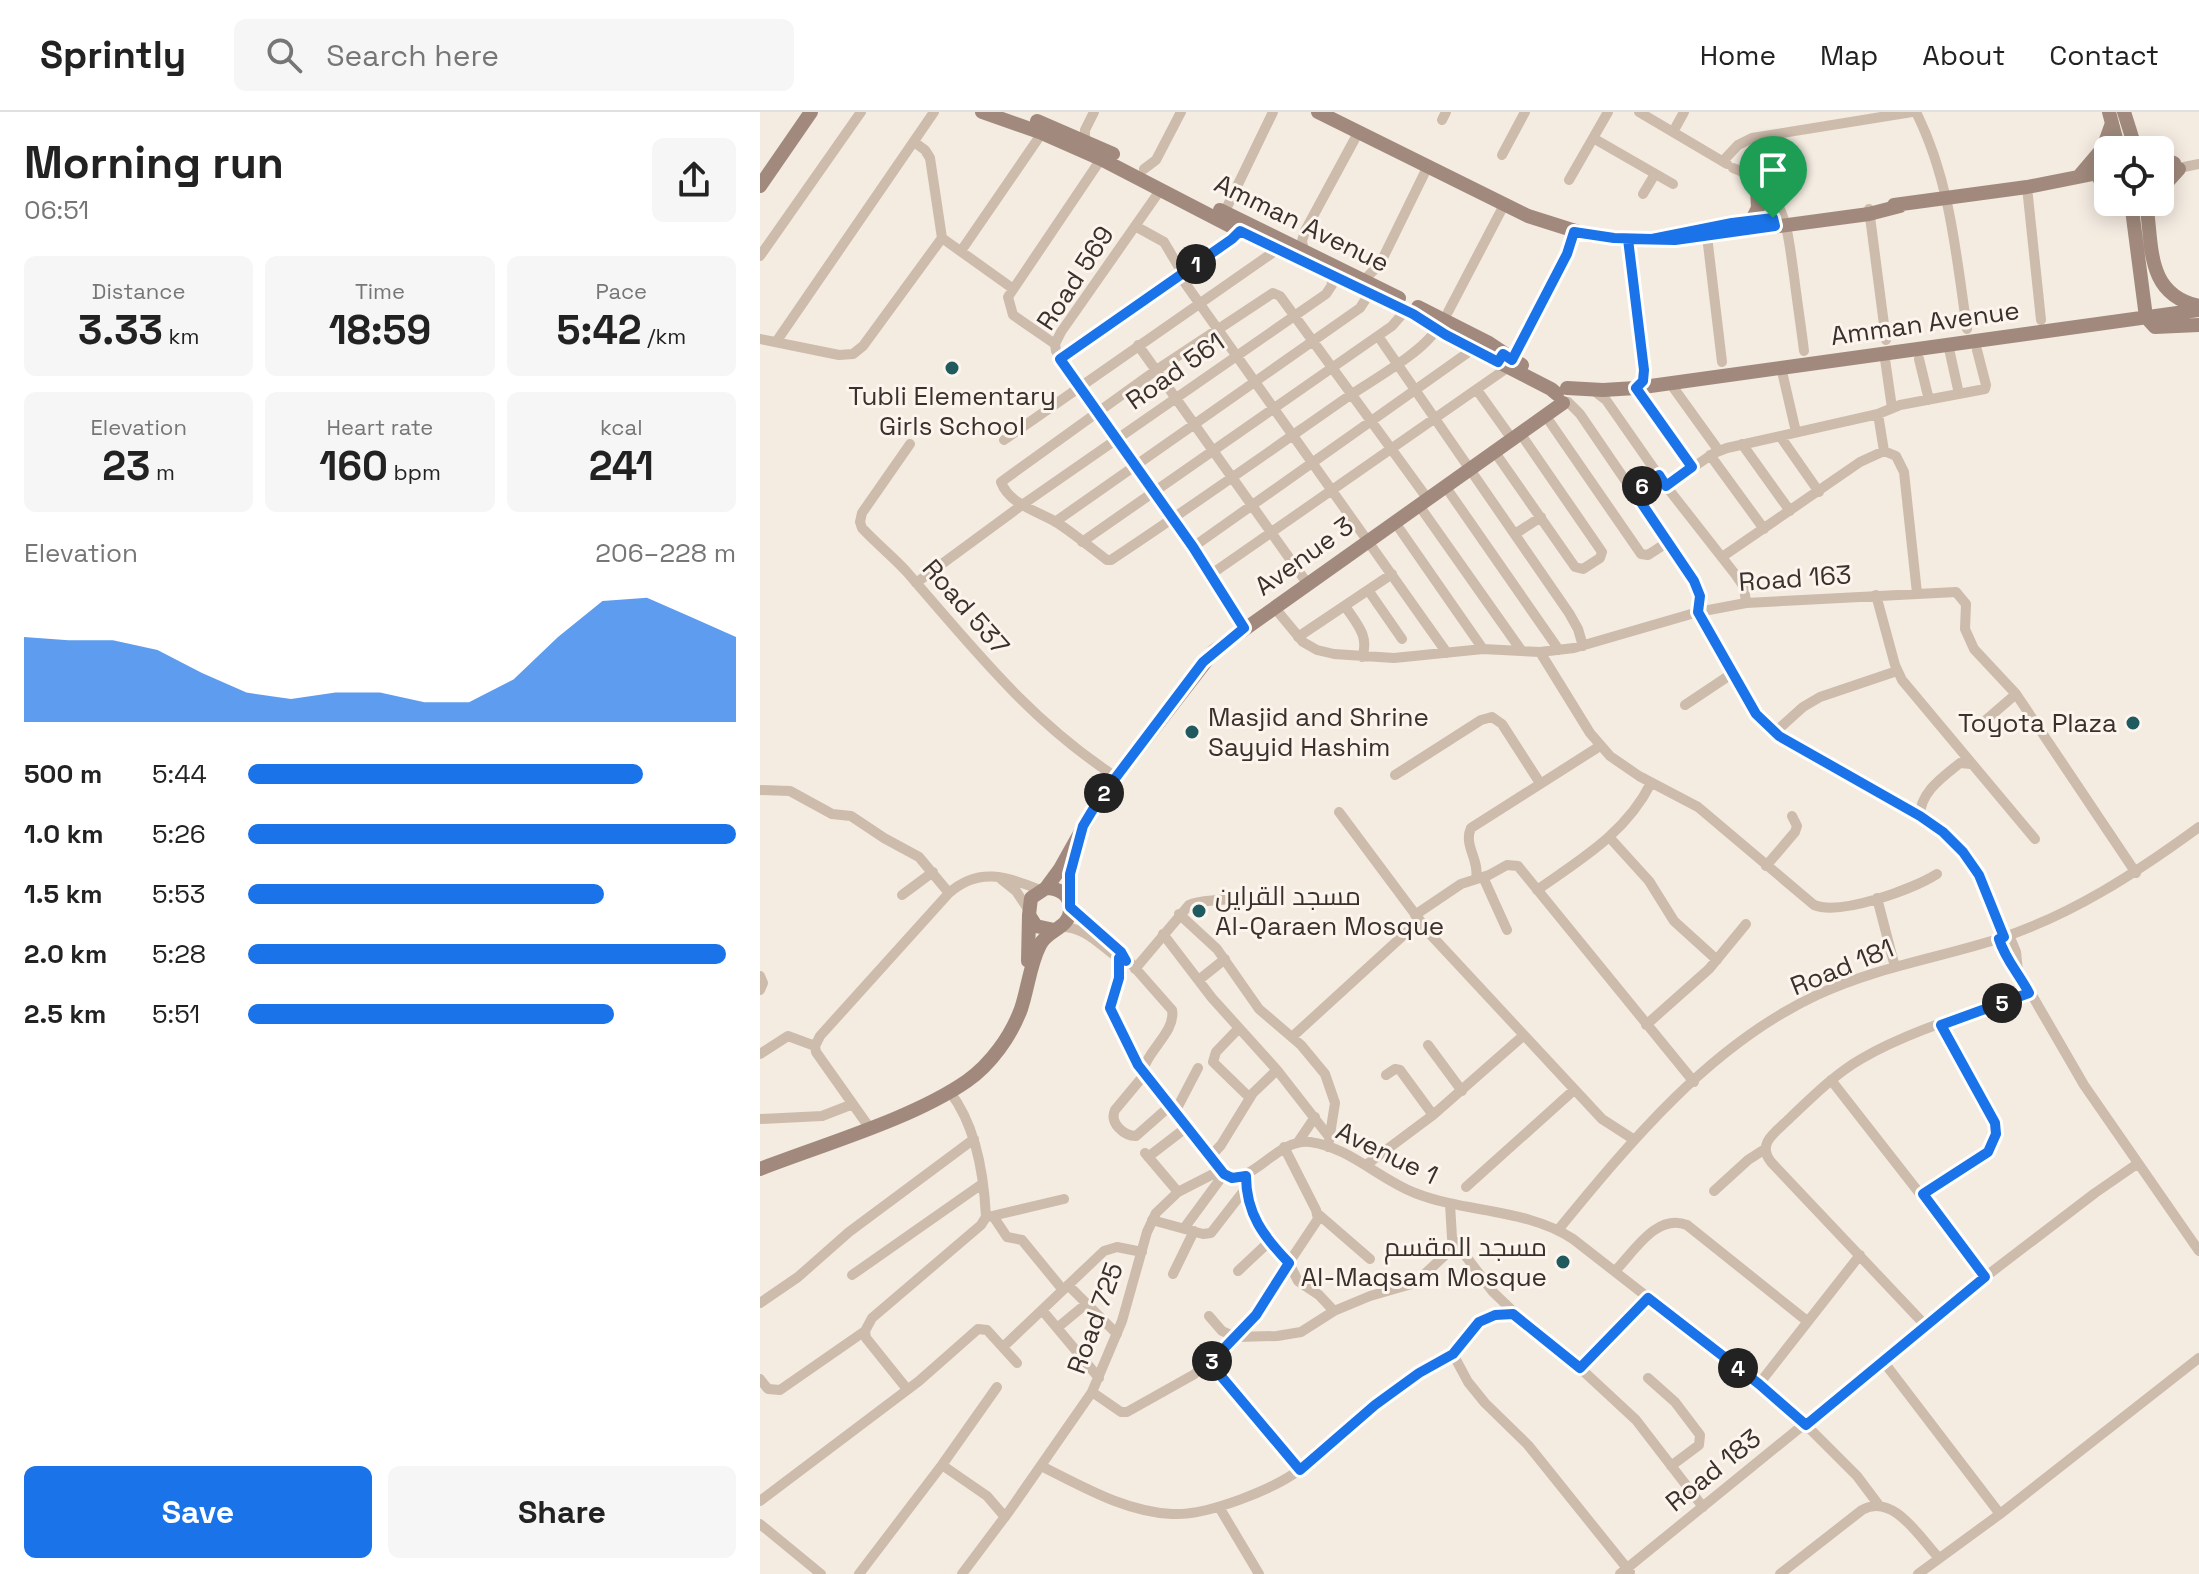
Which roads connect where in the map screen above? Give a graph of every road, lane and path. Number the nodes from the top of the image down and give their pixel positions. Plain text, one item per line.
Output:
1 (811, 112) edge
2 (861, 112) edge
3 (982, 112) edge
4 (1013, 112) edge
5 (1094, 112) edge
6 (1181, 112) edge
7 (1273, 112) edge
8 (1318, 112) edge
9 (1525, 112) edge
10 (1608, 112) edge
11 (1639, 112) edge
12 (1684, 112) edge
13 (1914, 112) edge
14 (2124, 112) edge
15 (932, 113) edge
16 (2110, 117) edge
17 (1673, 132) junction
18 (1042, 133) junction
19 (1358, 133) junction
20 (2132, 136) edge
21 (1593, 138) junction
22 (1085, 140) junction
23 (914, 142) junction
24 (1104, 155) junction
25 (1502, 155) dead end
26 (1723, 161) junction
27 (2174, 164) edge
28 (2197, 164) edge
29 (1427, 168) junction
30 (1733, 168) junction
31 (1144, 169) junction
32 (1655, 174) junction
33 (2073, 178) junction
34 (2094, 179) edge
35 (1569, 180) dead end
36 (1673, 184) dead end
37 (760, 186) edge
38 (2027, 187) junction
39 (1161, 189) junction
40 (1757, 189) junction
41 (1643, 194) dead end
42 (1948, 198) junction
43 (1228, 205) dead end
44 (1504, 205) junction
45 (1869, 211) junction
46 (2139, 216) edge
47 (2142, 216) edge
48 (1752, 220) junction
49 (1780, 221) junction
50 (1135, 226) junction
51 (1240, 231) junction
52 (1574, 232) junction
53 (1707, 236) junction
54 (942, 238) junction
55 (1628, 239) junction
56 (1652, 239) junction
57 (1278, 249) junction
58 (961, 251) junction
59 (1304, 251) junction
60 (760, 256) edge
61 (1181, 275) junction
62 (1331, 275) junction
63 (2141, 283) junction
64 (1366, 287) junction
65 (1012, 288) junction
66 (1199, 303) junction
67 (2199, 308) edge
68 (1405, 311) junction
69 (1448, 312) dead end
70 (1295, 316) junction
71 (2146, 317) junction
72 (2041, 320) dead end
73 (2110, 322) junction
74 (2199, 325) edge
75 (1217, 328) junction
76 (1436, 329) junction
77 (1967, 329) dead end
78 (1378, 336) junction
79 (760, 339) edge
80 (1314, 340) junction
81 (776, 342) junction
82 (1055, 344) junction
83 (1948, 344) junction
84 (1138, 345) junction
85 (1885, 346) junction
86 (1473, 349) junction
87 (1977, 350) dead end
88 (1804, 351) dead end
89 (1236, 355) junction
90 (1060, 359) junction
91 (1919, 359) dead end
92 (1505, 361) junction
93 (1722, 362) dead end
94 (1397, 363) junction
95 (1333, 367) junction
96 (1781, 367) junction
97 (1155, 371) junction
98 (1255, 381) junction
99 (1670, 383) junction
100 (1079, 387) junction
101 (1636, 388) junction
102 (1415, 390) junction
103 (1477, 390) junction
104 (1593, 390) junction
105 (1352, 394) junction
106 (1959, 394) junction
107 (1564, 395) junction
108 (1175, 398) junction
109 (1929, 400) junction
110 (1892, 408) junction
111 (1275, 409) junction
112 (1096, 413) junction
113 (1878, 414) junction
114 (1545, 415) junction
115 (1435, 419) junction
116 (1372, 420) junction
117 (1194, 424) junction
118 (1796, 432) junction
119 (1293, 434) junction
120 (1516, 436) junction
121 (1780, 436) junction
122 (1116, 439) junction
123 (1004, 440) dead end
124 (910, 444) dead end
125 (1742, 444) junction
126 (1392, 448) junction
127 (1494, 451) junction
128 (1884, 451) junction
129 (1213, 452) junction
130 (1715, 453) junction
131 (1313, 462) junction
132 (1135, 466) junction
133 (1692, 467) junction
134 (1470, 468) junction
135 (1659, 475) junction
136 (1232, 477) junction
137 (1445, 486) junction
138 (1666, 486) junction
139 (1332, 489) junction
140 (1154, 492) junction
141 (1634, 492) junction
142 (1819, 492) junction
143 (1423, 501) junction
144 (1022, 505) junction
145 (1252, 505) junction
146 (1790, 511) junction
147 (1541, 517) junction
148 (1173, 519) junction
149 (1394, 521) junction
150 (1055, 522) junction
151 (1764, 529) junction
152 (1271, 532) junction
153 (1515, 534) junction
154 (1369, 540) junction
155 (1082, 542) junction
156 (1668, 542) junction
157 (1193, 547) junction
158 (1722, 557) junction
159 (1392, 574) junction
160 (1210, 575) junction
161 (916, 583) junction
162 (1307, 583) junction
163 (1368, 590) junction
164 (1917, 593) junction
165 (1876, 595) junction
166 (1746, 603) junction
167 (1345, 606) junction
168 (1274, 607) junction
169 (1698, 612) junction
170 (1244, 628) junction
171 (1298, 637) junction
172 (1402, 639) dead end
173 (1583, 646) junction
174 (1483, 649) junction
175 (1521, 650) junction
176 (1559, 650) junction
177 (1540, 652) junction
178 (1447, 653) junction
179 (1362, 657) junction
180 (1897, 671) junction
181 (1733, 673) junction
182 (2016, 694) junction
183 (1685, 705) dead end
184 (1987, 719) dead end
185 (1774, 733) junction
186 (1600, 746) junction
187 (1971, 764) junction
188 (1395, 775) dead end
189 (1116, 777) junction
190 (1540, 783) junction
191 (1651, 783) junction
192 (760, 790) edge
193 (1339, 812) dead end
194 (1792, 816) dead end
195 (1920, 816) junction
196 (1083, 826) junction
197 (2199, 827) edge
198 (1610, 838) junction
199 (2035, 839) dead end
200 (1766, 866) junction
201 (933, 872) junction
202 (2136, 873) junction
203 (1937, 874) dead end
204 (999, 878) junction
205 (1480, 878) junction
206 (1043, 889) junction
207 (1537, 890) junction
208 (949, 893) junction
209 (902, 895) dead end
210 (1266, 898) dead end
211 (1877, 898) junction
212 (1070, 904) junction
213 (1028, 912) junction
214 (1179, 914) junction
215 (1417, 918) junction
216 (1746, 924) dead end
217 (1057, 929) junction
218 (1507, 930) dead end
219 (1163, 934) junction
220 (2004, 937) junction
221 (1225, 959) junction
222 (1122, 960) junction
223 (1717, 960) junction
224 (1895, 967) junction
225 (1135, 969) junction
226 (760, 976) edge
227 (1200, 979) junction
228 (1027, 985) junction
229 (760, 990) edge
230 (2029, 993) junction
231 (1646, 1025) junction
232 (1941, 1025) junction
233 (1239, 1028) junction
234 (1524, 1035) junction
235 (1292, 1037) junction
236 (1428, 1045) dead end
237 (815, 1046) junction
238 (760, 1054) edge
239 (1198, 1068) dead end
240 (1277, 1070) junction
241 (1144, 1072) junction
242 (1386, 1075) dead end
243 (1831, 1080) junction
244 (1694, 1082) junction
245 (1574, 1090) junction
246 (1462, 1091) junction
247 (950, 1092) junction
248 (1250, 1098) junction
249 (853, 1104) junction
250 (1173, 1109) junction
251 (1433, 1115) junction
252 (1315, 1117) junction
253 (760, 1119) edge
254 (869, 1127) junction
255 (1187, 1127) junction
256 (974, 1139) junction
257 (1633, 1139) junction
258 (1298, 1142) junction
259 (1329, 1142) junction
260 (1284, 1147) junction
261 (1765, 1149) junction
262 (1385, 1153) junction
263 (1210, 1157) junction
264 (2137, 1164) junction
265 (1366, 1165) junction
266 (760, 1169) edge
267 (1222, 1172) junction
268 (1382, 1175) junction
269 (1246, 1176) junction
270 (982, 1184) junction
271 (1466, 1187) dead end
272 (1246, 1188) junction
273 (1714, 1191) dead end
274 (1178, 1192) junction
275 (1923, 1194) junction
276 (1064, 1199) dead end
277 (1450, 1204) junction
278 (1318, 1214) junction
279 (989, 1216) junction
280 (1152, 1220) junction
281 (1189, 1229) junction
282 (1558, 1230) junction
283 (1269, 1242) junction
284 (1456, 1245) junction
285 (2199, 1251) edge
286 (1142, 1252) junction
287 (1860, 1255) junction
288 (1370, 1259) dead end
289 (1289, 1263) junction
290 (1238, 1271) dead end
291 (1615, 1271) junction
292 (1173, 1274) dead end
293 (852, 1275) dead end
294 (1985, 1277) junction
295 (1066, 1287) junction
296 (1648, 1298) junction
297 (760, 1303) edge
298 (1086, 1304) junction
299 (1042, 1310) junction
300 (1334, 1311) junction
301 (1513, 1314) junction
302 (1209, 1316) dead end
303 (1807, 1321) junction
304 (1926, 1326) junction
305 (1057, 1328) junction
306 (865, 1331) junction
307 (1117, 1334) junction
308 (1236, 1337) junction
309 (1003, 1347) junction
310 (1453, 1354) junction
311 (2199, 1358) edge
312 (1883, 1361) junction
313 (1017, 1363) dead end
314 (1210, 1363) junction
315 (1580, 1368) junction
316 (1099, 1378) junction
317 (1648, 1378) dead end
318 (760, 1379) edge
319 (1759, 1384) junction
320 (997, 1387) dead end
321 (907, 1389) junction
322 (1092, 1392) junction
323 (1806, 1425) junction
324 (942, 1465) junction
325 (1041, 1466) junction
326 (1671, 1466) junction
327 (1300, 1470) junction
328 (987, 1496) junction
329 (760, 1501) edge
330 (1878, 1504) junction
331 (1014, 1505) junction
332 (1219, 1507) junction
333 (1703, 1507) junction
334 (2000, 1514) junction
335 (1005, 1517) junction
336 (760, 1524) edge
337 (1939, 1558) junction
338 (1626, 1572) edge
339 (821, 1574) edge
340 (859, 1574) edge
341 (962, 1574) edge
342 (1259, 1574) edge
343 (1780, 1574) edge
344 (1918, 1574) edge

1 - 37 street
2 - 60 street
3 - 18 street, Amman Avenue
4 - 22 street, Amman Avenue
5 - 22 street
6 - 31 street
7 - 43 street
8 - 19 street
9 - 25 street
10 - 21 street
11 - 17 street
12 - 17 street
13 - 26 street
13 - 42 street
14 - 20 street
15 - 23 street
16 - 33 street
17 - 26 street
18 - 24 street, Amman Avenue
18 - 58 street
19 - 29 street
19 - 59 street
21 - 32 street
21 - 35 street
22 - 24 street, Amman Avenue
23 - 54 street
23 - 81 street
24 - 31 street, Amman Avenue
24 - 39 street, Amman Avenue
24 - 65 street
26 - 30 street
27 - 28 street
29 - 44 street
29 - 64 street
30 - 40 street
30 - 49 street
31 - 59 street, Amman Avenue
32 - 36 street
32 - 41 street
33 - 34 street
33 - 38 street
38 - 42 street
38 - 72 street
39 - 50 street, Road 569
39 - 51 street, Amman Avenue
40 - 48 street
40 - 49 street
42 - 45 street
42 - 77 street
44 - 52 street
44 - 69 street
45 - 49 street
45 - 85 street
46 - 63 street
47 - 67 street
48 - 49 street
48 - 56 street
49 - 53 street
49 - 88 street
50 - 61 street
50 - 82 street, Road 569
51 - 57 street, Amman Avenue
51 - 61 street
52 - 55 street
52 - 92 street
53 - 56 street
53 - 93 street
54 - 58 street
54 - 81 street
55 - 56 street
55 - 101 street
57 - 62 street, Amman Avenue
57 - 66 street
58 - 65 street
59 - 64 street, Amman Avenue
61 - 66 street
61 - 90 street
62 - 64 street, Amman Avenue
62 - 70 street, Road 561
63 - 71 street
63 - 73 street
64 - 68 street, Amman Avenue
64 - 80 street
64 - 92 street, Amman Avenue
65 - 82 street
66 - 75 street
66 - 84 street
67 - 71 street, Amman Avenue
68 - 76 street, Amman Avenue
68 - 78 street
70 - 75 street
70 - 80 street
70 - 89 street, Road 561
71 - 73 street, Amman Avenue
71 - 74 street, Amman Avenue
73 - 83 street, Amman Avenue
75 - 89 street
75 - 97 street
76 - 86 street, Amman Avenue
76 - 94 street
78 - 94 street
78 - 95 street
79 - 81 street
80 - 95 street
80 - 98 street
82 - 90 street, Road 569
83 - 85 street, Amman Avenue
83 - 106 street
84 - 97 street
84 - 100 street
85 - 96 street, Amman Avenue
85 - 110 street
86 - 92 street, Amman Avenue
86 - 102 street
87 - 106 street
89 - 98 street
89 - 108 street, Road 561
90 - 100 street, Road 569
91 - 109 street
92 - 103 street
92 - 107 street, Amman Avenue
94 - 102 street
94 - 105 street
95 - 105 street
95 - 111 street
96 - 99 street, Amman Avenue
96 - 118 street
97 - 108 street
97 - 112 street
98 - 111 street
98 - 117 street
99 - 101 street, Amman Avenue
99 - 130 street
100 - 112 street, Road 569
100 - 123 street
101 - 104 street, Amman Avenue
101 - 133 street
102 - 115 street
102 - 116 street
103 - 115 street
103 - 120 street
104 - 107 street, Amman Avenue
104 - 135 street
105 - 116 street
105 - 119 street
106 - 109 street
107 - 114 street, Avenue 3
107 - 141 street
108 - 117 street
108 - 122 street, Road 561
109 - 110 street
110 - 113 street
111 - 119 street
111 - 129 street
112 - 122 street, Road 569
112 - 144 street
113 - 118 street
113 - 128 street
114 - 120 street, Avenue 3
114 - 156 street
115 - 126 street
115 - 134 street
116 - 126 street
116 - 131 street
117 - 129 street
117 - 132 street
118 - 121 street
119 - 131 street
119 - 136 street
120 - 127 street, Avenue 3
120 - 147 street
121 - 125 street
121 - 142 street
122 - 132 street, Road 569
122 - 144 street, Road 561
124 - 161 street, Road 537
125 - 130 street
125 - 146 street
126 - 139 street
126 - 143 street
127 - 134 street, Avenue 3
127 - 147 street
128 - 142 street
128 - 164 street
129 - 136 street
129 - 140 street
130 - 133 street
130 - 151 street
131 - 139 street
131 - 145 street
132 - 140 street, Road 569
132 - 150 street
133 - 138 street
134 - 137 street, Avenue 3
134 - 153 street
135 - 138 street
135 - 141 street
136 - 145 street
136 - 148 street
137 - 143 street, Avenue 3
137 - 176 street
138 - 158 street
139 - 152 street
139 - 154 street
140 - 148 street, Road 569
140 - 155 street
141 - 156 street
142 - 146 street
143 - 149 street, Avenue 3
143 - 175 street
144 - 150 street
144 - 161 street, Road 561
145 - 152 street
145 - 157 street
146 - 151 street
147 - 153 street
148 - 155 street
148 - 157 street, Road 569
149 - 154 street, Avenue 3
149 - 174 street
150 - 155 street
151 - 158 street
152 - 160 street
152 - 162 street
153 - 173 street
154 - 159 street
154 - 162 street, Avenue 3
156 - 169 street
157 - 160 street, Road 569
158 - 166 street
159 - 163 street
159 - 178 street
160 - 170 street, Road 569
161 - 189 street, Road 537
162 - 168 street, Avenue 3
163 - 167 street
163 - 172 street
164 - 165 street, Road 163
164 - 182 street, Road 163
165 - 166 street, Road 163
165 - 180 street
166 - 169 street, Road 163
167 - 171 street
167 - 179 street
168 - 170 street, Avenue 3
168 - 171 street
169 - 173 street, Road 163
169 - 181 street
170 - 189 street, Avenue 3
171 - 179 street, Road 163
173 - 176 street, Road 163
174 - 175 street, Road 163
174 - 178 street, Road 163
175 - 177 street, Road 163
176 - 177 street, Road 163
177 - 186 street
178 - 179 street, Road 163
180 - 185 street
180 - 187 street
181 - 183 street
181 - 185 street
182 - 184 street
182 - 202 street
185 - 195 street
186 - 190 street
186 - 191 street
187 - 195 street
187 - 199 street
188 - 190 street
189 - 196 street, Avenue 3
190 - 205 street
191 - 198 street
191 - 200 street
192 - 201 street
193 - 215 street
194 - 200 street
195 - 220 street
196 - 206 street, Avenue 3
196 - 212 street, Avenue 3
197 - 202 street, Road 181
198 - 207 street
198 - 223 street
200 - 211 street
201 - 208 street
201 - 209 street
202 - 220 street, Road 181
203 - 211 street
204 - 206 street
204 - 208 street
204 - 213 street
205 - 207 street
205 - 215 street
205 - 218 street
206 - 212 street
206 - 213 street
207 - 231 street
208 - 237 street
210 - 214 street
211 - 224 street
212 - 217 street
212 - 222 street
213 - 217 street
213 - 228 street
214 - 219 street
214 - 221 street
215 - 234 street
215 - 235 street
216 - 223 street
217 - 222 street
217 - 228 street
219 - 225 street
219 - 227 street
220 - 224 street, Road 181
220 - 230 street
221 - 227 street
221 - 235 street
222 - 225 street
222 - 241 street
223 - 231 street
224 - 244 street, Road 181
225 - 241 street
226 - 229 street
227 - 233 street
228 - 247 street
230 - 232 street
230 - 264 street
231 - 244 street
232 - 243 street
232 - 275 street
233 - 240 street
233 - 248 street
234 - 245 street
234 - 246 street
235 - 259 street
236 - 246 street
237 - 238 street
237 - 249 street
239 - 250 street
240 - 248 street
240 - 252 street
241 - 250 street
241 - 250 street
242 - 251 street
243 - 261 street
243 - 275 street
244 - 257 street, Road 181
245 - 257 street
245 - 271 street
246 - 251 street
247 - 254 street
247 - 256 street
248 - 263 street
249 - 253 street
249 - 254 street
250 - 255 street
251 - 262 street
252 - 258 street
252 - 259 street
254 - 266 street
255 - 263 street
255 - 274 street
256 - 270 street
256 - 297 street
257 - 282 street, Road 181
258 - 259 street, Avenue 1
258 - 260 street, Avenue 1
259 - 265 street, Avenue 1
260 - 269 street, Avenue 1
260 - 278 street
261 - 273 street
261 - 287 street
262 - 265 street
262 - 268 street
263 - 267 street
264 - 285 street
264 - 294 street, Road 183
265 - 268 street, Avenue 1
267 - 269 street
267 - 274 street, Road 725
267 - 281 street
268 - 277 street, Avenue 1
269 - 272 street
270 - 279 street
270 - 293 street
272 - 281 street
272 - 283 street
274 - 280 street, Road 725
275 - 294 street
276 - 279 street
277 - 282 street
277 - 284 street, Avenue 1
278 - 288 street
278 - 289 street
279 - 295 street
279 - 306 street
280 - 281 street
280 - 286 street, Road 725
281 - 292 street
282 - 291 street
283 - 289 street
283 - 290 street
284 - 300 street
284 - 301 street
286 - 295 street
286 - 307 street, Road 725
287 - 303 street
287 - 304 street
289 - 300 street
289 - 308 street
291 - 296 street
291 - 303 street
294 - 304 street, Road 183
295 - 298 street
295 - 299 street
296 - 315 street
296 - 319 street
298 - 305 street
298 - 307 street
299 - 305 street
299 - 309 street
300 - 308 street
301 - 310 street
301 - 315 street
302 - 308 street
303 - 319 street
304 - 312 street, Road 183
305 - 316 street
306 - 318 street
306 - 321 street
307 - 316 street, Road 725
308 - 314 street
309 - 313 street
309 - 321 street
310 - 327 street
310 - 338 street
311 - 334 street
312 - 323 street, Road 183
312 - 334 street
314 - 322 street
314 - 327 street
315 - 326 street
316 - 322 street, Road 725
317 - 326 street
319 - 323 street
320 - 324 street
321 - 329 street
322 - 325 street, Road 725
323 - 330 street
323 - 333 street, Road 183
324 - 328 street
324 - 340 street
325 - 331 street, Road 725
325 - 332 street
326 - 333 street
327 - 332 street
328 - 331 street
328 - 335 street
330 - 337 street
330 - 343 street
331 - 335 street, Road 725
332 - 342 street
333 - 338 street, Road 183
334 - 337 street
335 - 341 street, Road 725
336 - 339 street
337 - 344 street

